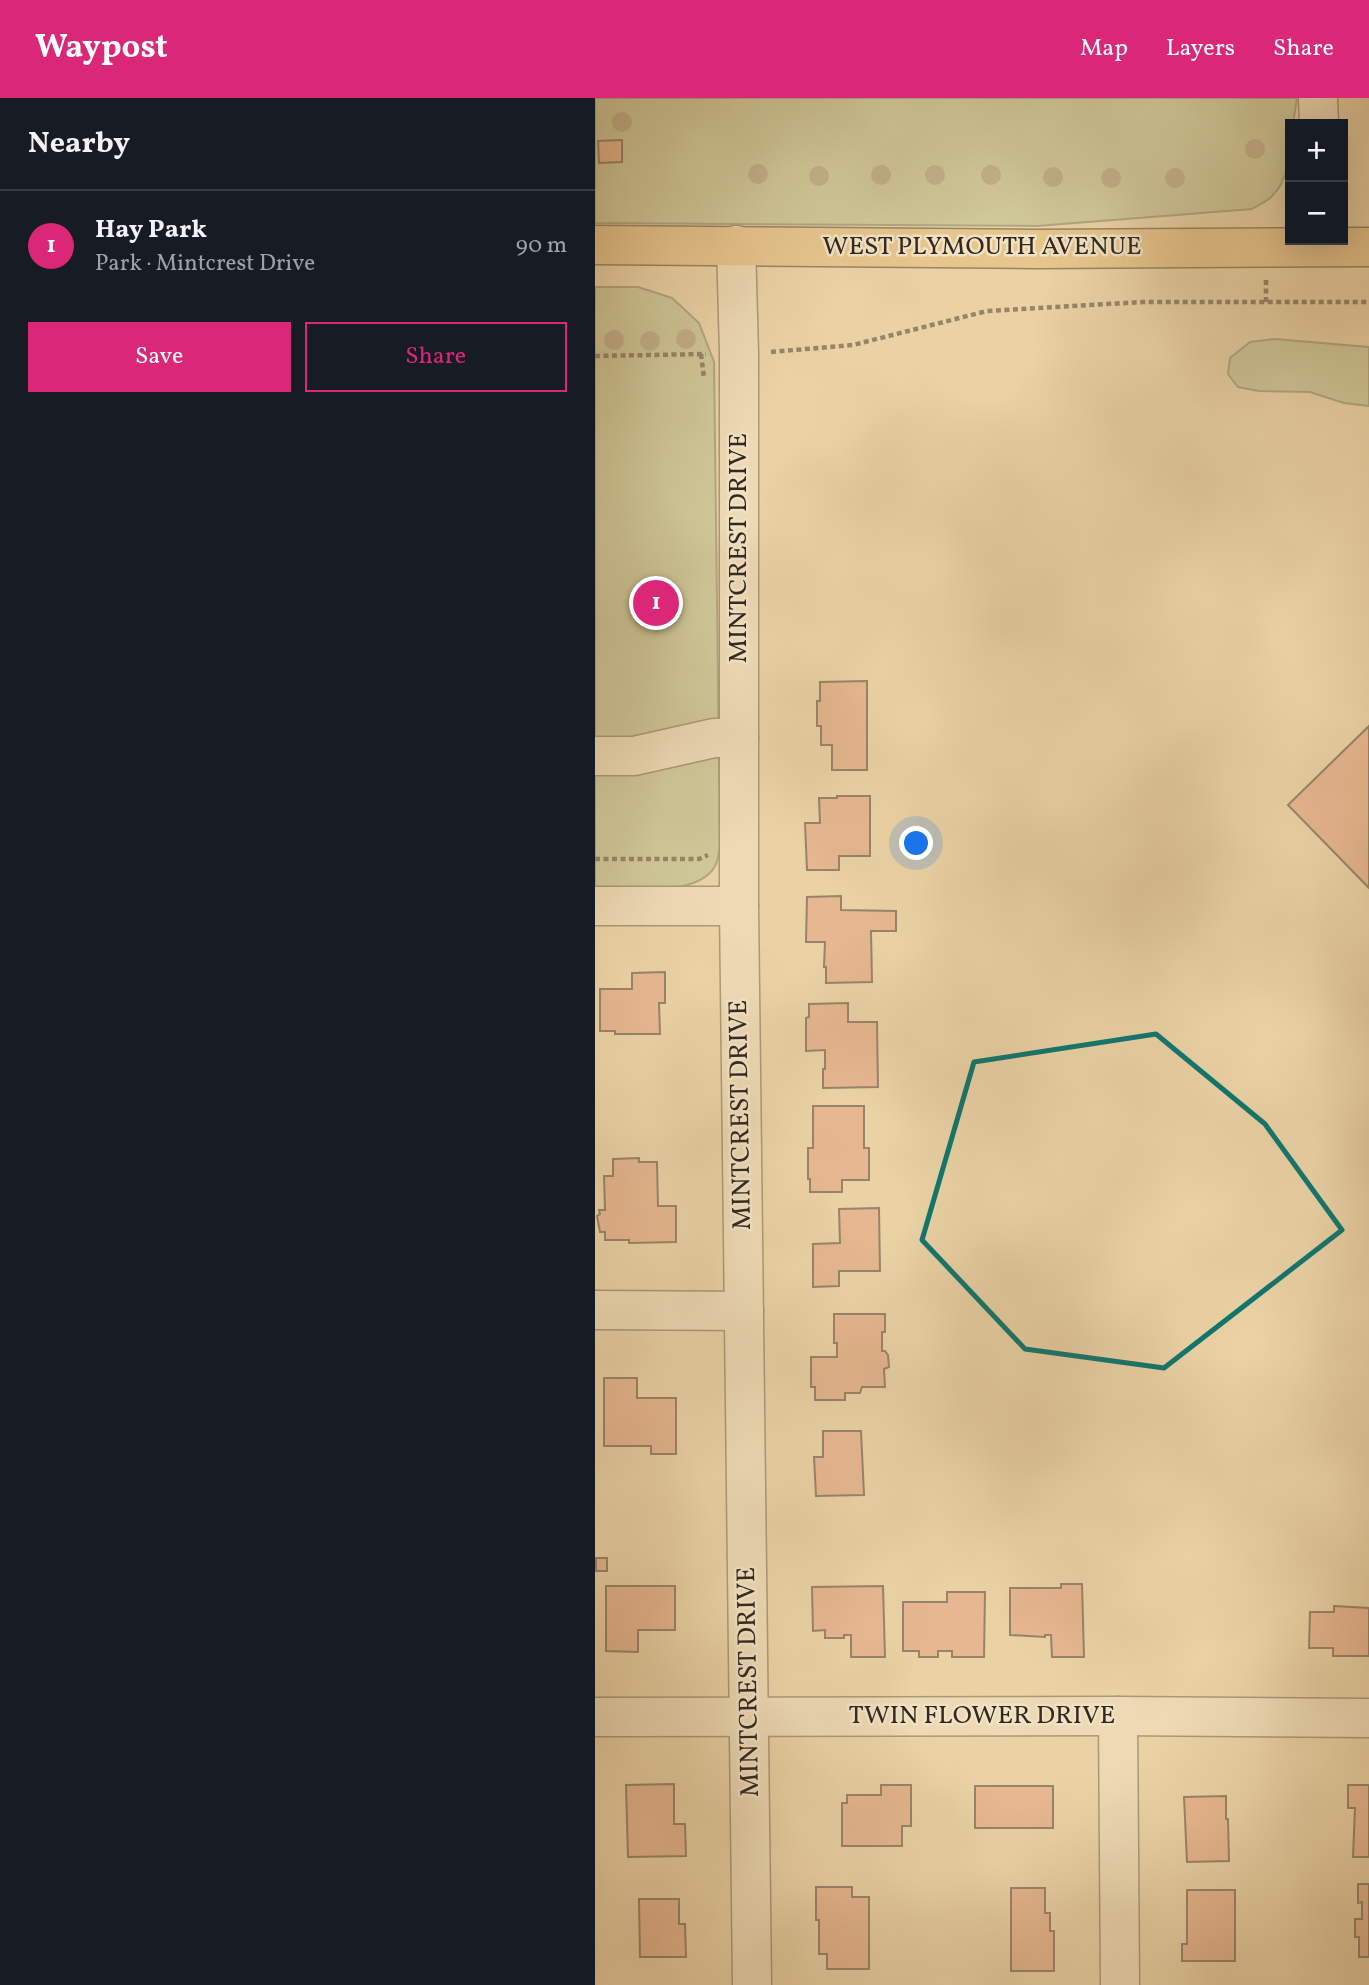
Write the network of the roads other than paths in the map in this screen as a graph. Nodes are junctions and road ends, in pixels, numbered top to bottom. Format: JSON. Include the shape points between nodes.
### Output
{"nodes":[{"id":1,"x":1318,"y":98,"type":"edge"},
{"id":2,"x":1318,"y":119,"type":"edge"},
{"id":3,"x":595,"y":245,"type":"edge"},
{"id":4,"x":737,"y":245,"type":"junction"},
{"id":5,"x":1285,"y":245,"type":"edge"},
{"id":6,"x":1336,"y":245,"type":"edge"},
{"id":7,"x":1369,"y":247,"type":"edge"},
{"id":8,"x":739,"y":738,"type":"junction"},
{"id":9,"x":595,"y":757,"type":"edge"},
{"id":10,"x":595,"y":906,"type":"edge"},
{"id":11,"x":739,"y":906,"type":"junction"},
{"id":12,"x":595,"y":1310,"type":"edge"},
{"id":13,"x":744,"y":1311,"type":"junction"},
{"id":14,"x":1118,"y":1716,"type":"junction"},
{"id":15,"x":595,"y":1717,"type":"edge"},
{"id":16,"x":749,"y":1717,"type":"junction"},
{"id":17,"x":1369,"y":1718,"type":"edge"},
{"id":18,"x":752,"y":1985,"type":"edge"},
{"id":19,"x":1120,"y":1985,"type":"edge"}],
"edges":[{"from":1,"to":2,"type":"street"},
{"from":3,"to":4,"type":"main road","name":"WEST PLYMOUTH AVENUE"},
{"from":4,"to":5,"type":"main road","name":"WEST PLYMOUTH AVENUE","via":[[1036,249]]},
{"from":4,"to":8,"type":"street","name":"MINTCREST DRIVE"},
{"from":6,"to":7,"type":"main road","name":"WEST PLYMOUTH AVENUE"},
{"from":8,"to":9,"type":"street","via":[[714,738],[634,757]]},
{"from":8,"to":11,"type":"street","name":"MINTCREST DRIVE"},
{"from":10,"to":11,"type":"street"},
{"from":11,"to":13,"type":"street","name":"MINTCREST DRIVE"},
{"from":12,"to":13,"type":"street"},
{"from":13,"to":16,"type":"street","name":"MINTCREST DRIVE"},
{"from":14,"to":16,"type":"street","name":"TWIN FLOWER DRIVE"},
{"from":14,"to":17,"type":"street","name":"TWIN FLOWER DRIVE"},
{"from":14,"to":19,"type":"street"},
{"from":15,"to":16,"type":"street","name":"TWIN FLOWER DRIVE"},
{"from":16,"to":18,"type":"street","name":"MINTCREST DRIVE"}]}
